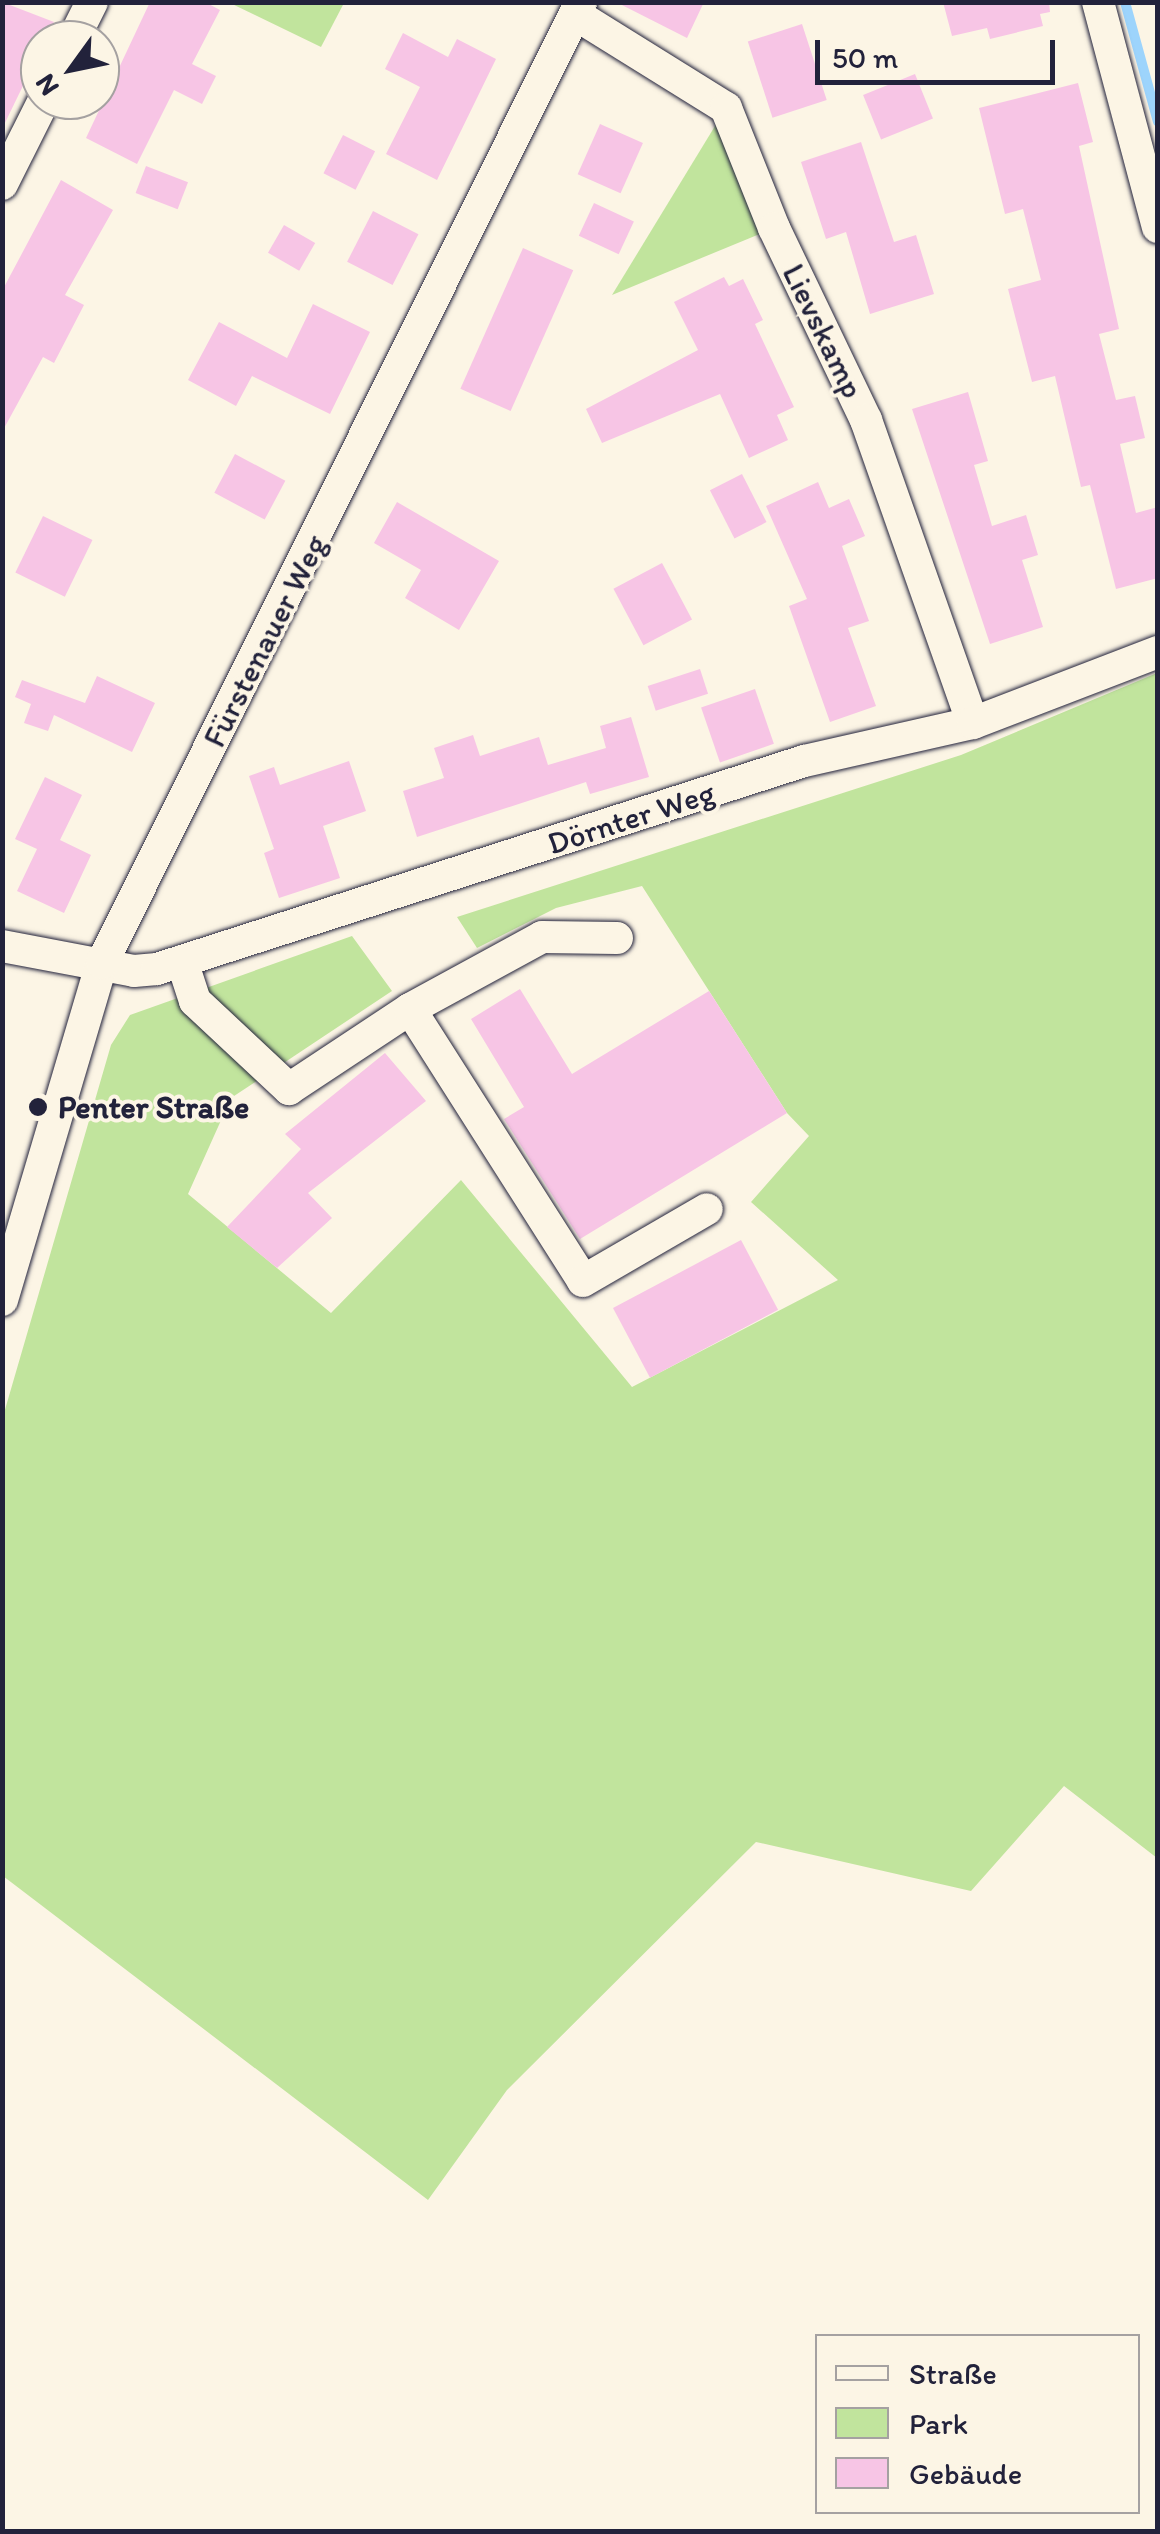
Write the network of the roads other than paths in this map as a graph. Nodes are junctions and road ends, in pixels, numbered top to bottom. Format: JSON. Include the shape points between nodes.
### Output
{"nodes":[{"id":1,"x":1098,"y":2,"type":"edge"},
{"id":2,"x":578,"y":8,"type":"edge"},
{"id":3,"x":34,"y":120,"type":"edge"},
{"id":4,"x":2,"y":184,"type":"edge"},
{"id":5,"x":1158,"y":227,"type":"edge"},
{"id":6,"x":1158,"y":652,"type":"edge"},
{"id":7,"x":974,"y":723,"type":"junction"},
{"id":8,"x":617,"y":938,"type":"dead end"},
{"id":9,"x":2,"y":946,"type":"edge"},
{"id":10,"x":182,"y":961,"type":"junction"},
{"id":11,"x":102,"y":963,"type":"junction"},
{"id":12,"x":410,"y":1009,"type":"junction"},
{"id":13,"x":707,"y":1209,"type":"dead end"},
{"id":14,"x":2,"y":1300,"type":"edge"}],
"edges":[{"from":1,"to":5,"type":"street"},
{"from":2,"to":7,"type":"street","name":"Lievskamp","via":[[726,108],[774,228],[866,420]]},
{"from":2,"to":11,"type":"street","name":"Fürstenauer Weg"},
{"from":3,"to":4,"type":"street"},
{"from":6,"to":7,"type":"street","name":"Dörnter Weg"},
{"from":7,"to":10,"type":"street","name":"Dörnter Weg","via":[[804,761]]},
{"from":8,"to":12,"type":"street","via":[[542,937]]},
{"from":9,"to":11,"type":"street"},
{"from":10,"to":11,"type":"street","name":"Dörnter Weg","via":[[134,971]]},
{"from":10,"to":12,"type":"street","via":[[195,1001],[290,1088]]},
{"from":11,"to":14,"type":"street","name":"Fürstenauer Weg"},
{"from":12,"to":13,"type":"street","via":[[583,1281]]}]}
